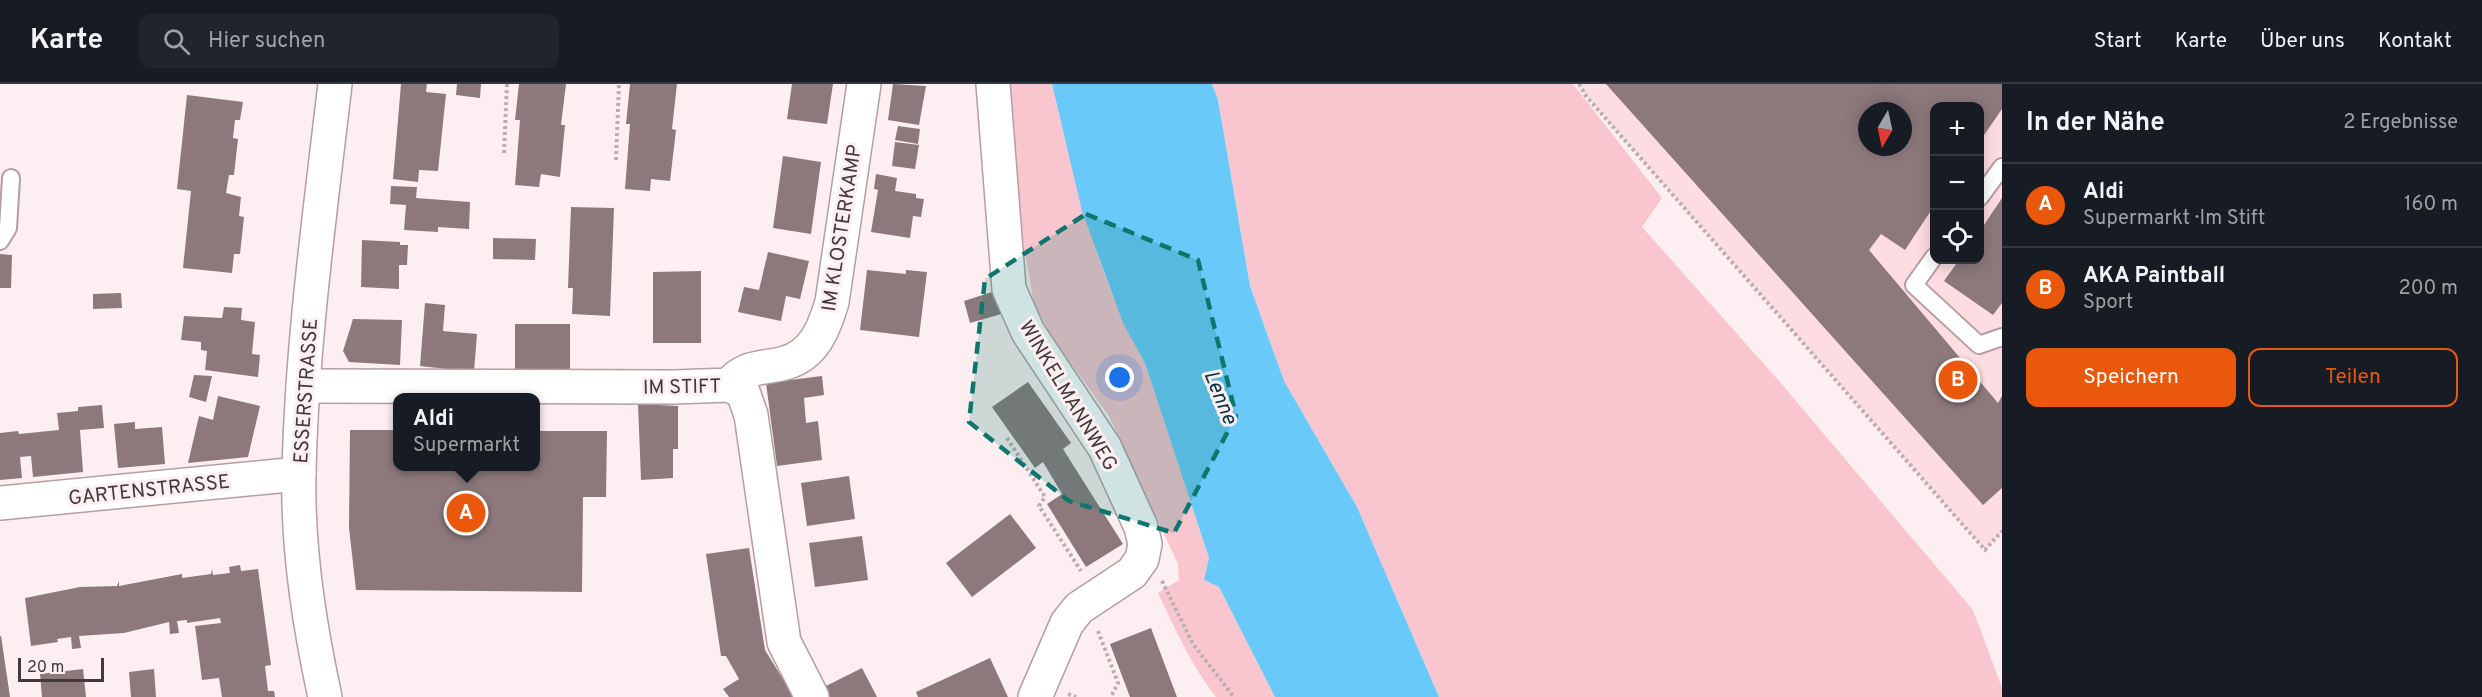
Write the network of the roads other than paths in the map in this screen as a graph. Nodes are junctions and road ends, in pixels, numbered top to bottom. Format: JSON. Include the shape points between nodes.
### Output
{"nodes":[{"id":1,"x":335,"y":84,"type":"edge"},
{"id":2,"x":864,"y":84,"type":"edge"},
{"id":3,"x":993,"y":84,"type":"edge"},
{"id":4,"x":2002,"y":167,"type":"edge"},
{"id":5,"x":10,"y":178,"type":"dead end"},
{"id":6,"x":1984,"y":192,"type":"edge"},
{"id":7,"x":0,"y":241,"type":"edge"},
{"id":8,"x":1930,"y":264,"type":"edge"},
{"id":9,"x":2002,"y":338,"type":"edge"},
{"id":10,"x":729,"y":385,"type":"junction"},
{"id":11,"x":303,"y":386,"type":"junction"},
{"id":12,"x":299,"y":474,"type":"junction"},
{"id":13,"x":0,"y":503,"type":"edge"},
{"id":14,"x":325,"y":697,"type":"edge"},
{"id":15,"x":812,"y":697,"type":"edge"},
{"id":16,"x":1035,"y":697,"type":"edge"}],
"edges":[{"from":1,"to":11,"type":"street","name":"ESSERSTRASSE"},
{"from":2,"to":10,"type":"street","name":"IM KLOSTERKAMP","via":[[832,302],[821,333],[814,346],[801,355],[785,363],[744,371]]},
{"from":3,"to":16,"type":"street","name":"WINKELMANNWEG","via":[[1009,289],[1028,332],[1105,448],[1145,544],[1142,559],[1132,573],[1080,608],[1067,623]]},
{"from":4,"to":6,"type":"lane"},
{"from":5,"to":7,"type":"lane","via":[[8,228]]},
{"from":8,"to":9,"type":"lane","via":[[1914,285],[1979,345]]},
{"from":10,"to":11,"type":"street","name":"IM STIFT"},
{"from":10,"to":15,"type":"street","name":"IM STIFT","via":[[743,392],[751,415],[784,642]]},
{"from":11,"to":12,"type":"street","name":"ESSERSTRASSE"},
{"from":12,"to":13,"type":"street","name":"GARTENSTRASSE"},
{"from":12,"to":14,"type":"street","name":"ESSERSTRASSE","via":[[306,593]]}]}
